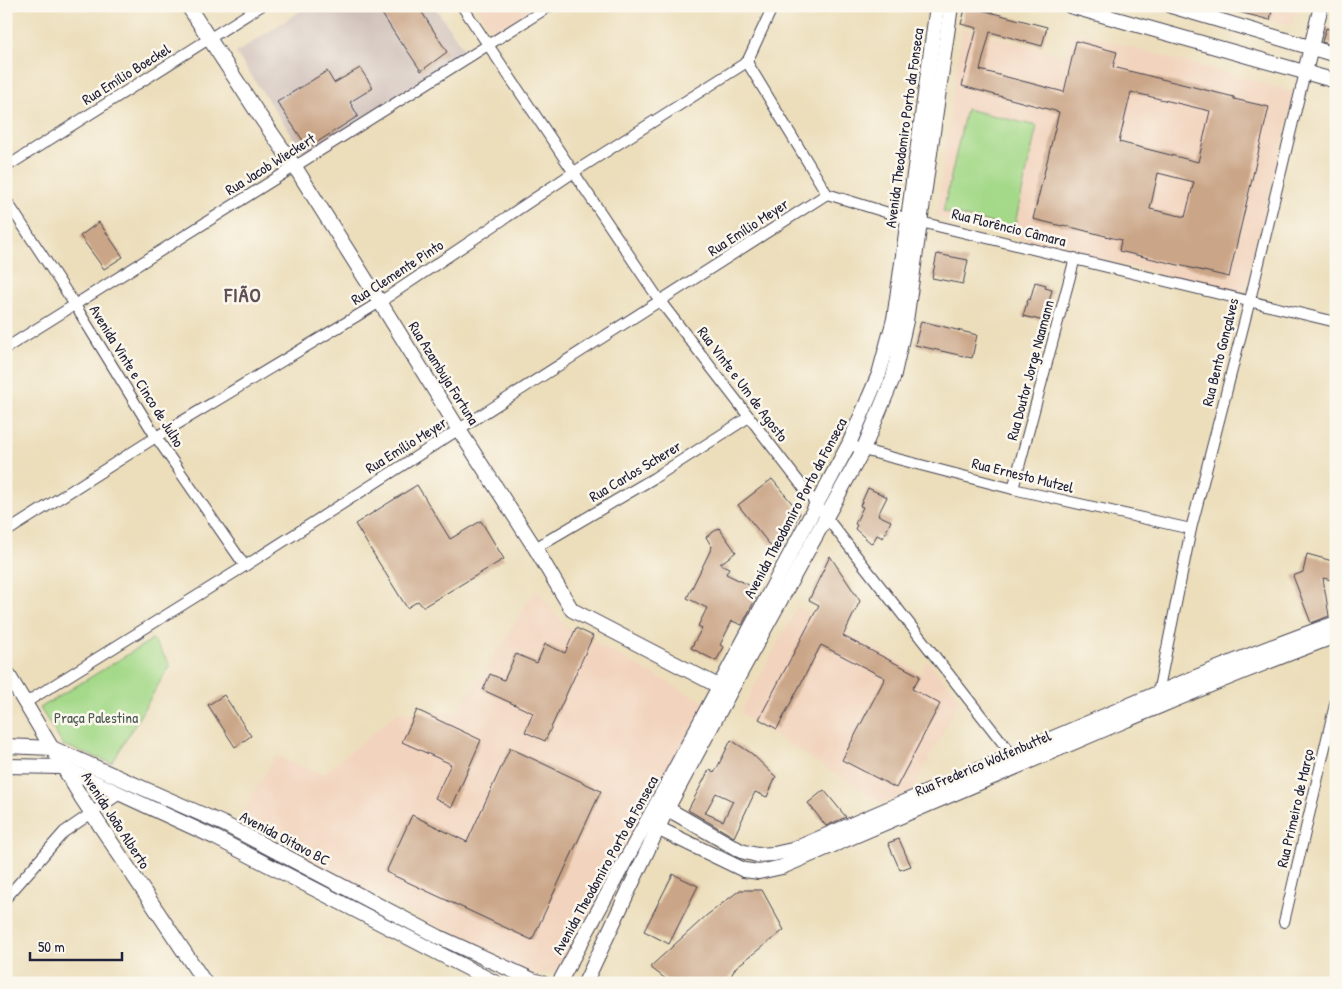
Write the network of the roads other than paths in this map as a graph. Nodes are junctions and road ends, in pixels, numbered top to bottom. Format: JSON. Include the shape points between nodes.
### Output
{"nodes":[{"id":1,"x":188,"y":6,"type":"edge"},
{"id":2,"x":261,"y":6,"type":"edge"},
{"id":3,"x":462,"y":6,"type":"edge"},
{"id":4,"x":550,"y":6,"type":"edge"},
{"id":5,"x":773,"y":6,"type":"edge"},
{"id":6,"x":937,"y":6,"type":"edge"},
{"id":7,"x":951,"y":6,"type":"edge"},
{"id":8,"x":1070,"y":6,"type":"edge"},
{"id":9,"x":1172,"y":6,"type":"edge"},
{"id":10,"x":1321,"y":6,"type":"edge"},
{"id":11,"x":210,"y":38,"type":"junction"},
{"id":12,"x":488,"y":46,"type":"junction"},
{"id":13,"x":1312,"y":47,"type":"junction"},
{"id":14,"x":1336,"y":55,"type":"edge"},
{"id":15,"x":747,"y":62,"type":"junction"},
{"id":16,"x":1305,"y":72,"type":"junction"},
{"id":17,"x":935,"y":74,"type":"junction"},
{"id":18,"x":1336,"y":81,"type":"edge"},
{"id":19,"x":6,"y":167,"type":"edge"},
{"id":20,"x":295,"y":167,"type":"junction"},
{"id":21,"x":574,"y":172,"type":"junction"},
{"id":22,"x":827,"y":194,"type":"junction"},
{"id":23,"x":6,"y":200,"type":"edge"},
{"id":24,"x":915,"y":220,"type":"junction"},
{"id":25,"x":1076,"y":258,"type":"junction"},
{"id":26,"x":1250,"y":300,"type":"junction"},
{"id":27,"x":660,"y":301,"type":"junction"},
{"id":28,"x":380,"y":302,"type":"junction"},
{"id":29,"x":75,"y":305,"type":"junction"},
{"id":30,"x":900,"y":320,"type":"junction"},
{"id":31,"x":1336,"y":322,"type":"edge"},
{"id":32,"x":6,"y":348,"type":"edge"},
{"id":33,"x":749,"y":417,"type":"junction"},
{"id":34,"x":459,"y":430,"type":"junction"},
{"id":35,"x":156,"y":437,"type":"junction"},
{"id":36,"x":849,"y":444,"type":"junction"},
{"id":37,"x":863,"y":450,"type":"junction"},
{"id":38,"x":1013,"y":489,"type":"junction"},
{"id":39,"x":817,"y":505,"type":"junction"},
{"id":40,"x":826,"y":517,"type":"junction"},
{"id":41,"x":1191,"y":530,"type":"junction"},
{"id":42,"x":6,"y":532,"type":"edge"},
{"id":43,"x":535,"y":548,"type":"junction"},
{"id":44,"x":245,"y":566,"type":"junction"},
{"id":45,"x":1336,"y":623,"type":"edge"},
{"id":46,"x":1336,"y":636,"type":"edge"},
{"id":47,"x":1255,"y":660,"type":"junction"},
{"id":48,"x":6,"y":672,"type":"edge"},
{"id":49,"x":724,"y":690,"type":"junction"},
{"id":50,"x":1158,"y":700,"type":"junction"},
{"id":51,"x":1336,"y":700,"type":"edge"},
{"id":52,"x":25,"y":703,"type":"junction"},
{"id":53,"x":6,"y":746,"type":"edge"},
{"id":54,"x":52,"y":748,"type":"junction"},
{"id":55,"x":1016,"y":759,"type":"junction"},
{"id":56,"x":6,"y":766,"type":"edge"},
{"id":57,"x":62,"y":767,"type":"junction"},
{"id":58,"x":121,"y":793,"type":"junction"},
{"id":59,"x":170,"y":800,"type":"junction"},
{"id":60,"x":662,"y":806,"type":"junction"},
{"id":61,"x":91,"y":812,"type":"junction"},
{"id":62,"x":164,"y":814,"type":"junction"},
{"id":63,"x":882,"y":817,"type":"junction"},
{"id":64,"x":652,"y":826,"type":"junction"},
{"id":65,"x":6,"y":898,"type":"edge"},
{"id":66,"x":601,"y":905,"type":"junction"},
{"id":67,"x":617,"y":914,"type":"junction"},
{"id":68,"x":1284,"y":922,"type":"dead end"},
{"id":69,"x":205,"y":983,"type":"edge"},
{"id":70,"x":496,"y":983,"type":"edge"},
{"id":71,"x":542,"y":983,"type":"edge"},
{"id":72,"x":559,"y":983,"type":"edge"},
{"id":73,"x":585,"y":983,"type":"edge"}],
"edges":[{"from":1,"to":11,"type":"street","name":"Rua Azambuja Fortuna"},
{"from":2,"to":11,"type":"street","name":"Rua Emílio Boeckel"},
{"from":3,"to":12,"type":"street","name":"Rua Vinte e Um de Agosto"},
{"from":4,"to":12,"type":"street","name":"Rua Jacob Wieckert"},
{"from":5,"to":15,"type":"street"},
{"from":6,"to":17,"type":"street","name":"Avenida Theodomiro Porto da Fonseca"},
{"from":7,"to":17,"type":"street","name":"Avenida Theodomiro Porto da Fonseca"},
{"from":8,"to":16,"type":"street"},
{"from":9,"to":13,"type":"street"},
{"from":10,"to":13,"type":"street","name":"Rua Bento Gonçalves"},
{"from":11,"to":19,"type":"street","name":"Rua Emílio Boeckel"},
{"from":11,"to":20,"type":"street","name":"Rua Azambuja Fortuna"},
{"from":12,"to":20,"type":"street","name":"Rua Jacob Wieckert"},
{"from":12,"to":21,"type":"street","name":"Rua Vinte e Um de Agosto"},
{"from":13,"to":14,"type":"street"},
{"from":13,"to":16,"type":"street","name":"Rua Bento Gonçalves"},
{"from":15,"to":21,"type":"street","name":"Rua Clemente Pinto"},
{"from":15,"to":22,"type":"street"},
{"from":16,"to":18,"type":"street"},
{"from":16,"to":26,"type":"street","name":"Rua Bento Gonçalves"},
{"from":17,"to":24,"type":"street","name":"Avenida Theodomiro Porto da Fonseca"},
{"from":20,"to":28,"type":"street","name":"Rua Azambuja Fortuna"},
{"from":20,"to":29,"type":"street","name":"Rua Jacob Wieckert"},
{"from":21,"to":27,"type":"street","name":"Rua Vinte e Um de Agosto"},
{"from":21,"to":28,"type":"street","name":"Rua Clemente Pinto"},
{"from":22,"to":24,"type":"street","name":"Rua Florêncio Câmara"},
{"from":22,"to":27,"type":"street","name":"Rua Emílio Meyer"},
{"from":23,"to":29,"type":"street","name":"Avenida Vinte e Cinco de Julho"},
{"from":24,"to":25,"type":"street","name":"Rua Florêncio Câmara"},
{"from":24,"to":30,"type":"street","name":"Avenida Theodomiro Porto da Fonseca"},
{"from":25,"to":26,"type":"street","name":"Rua Florêncio Câmara"},
{"from":25,"to":38,"type":"street","name":"Rua Doutor Jorge Naamann"},
{"from":26,"to":31,"type":"street","name":"Rua Florêncio Câmara"},
{"from":26,"to":41,"type":"street","name":"Rua Bento Gonçalves"},
{"from":27,"to":33,"type":"street","name":"Rua Vinte e Um de Agosto"},
{"from":27,"to":34,"type":"street","name":"Rua Emílio Meyer"},
{"from":28,"to":34,"type":"street","name":"Rua Azambuja Fortuna"},
{"from":28,"to":35,"type":"street","name":"Rua Clemente Pinto"},
{"from":29,"to":32,"type":"street","name":"Rua Jacob Wieckert"},
{"from":29,"to":35,"type":"street","name":"Avenida Vinte e Cinco de Julho"},
{"from":30,"to":36,"type":"street","name":"Avenida Theodomiro Porto da Fonseca"},
{"from":30,"to":37,"type":"street","name":"Avenida Theodomiro Porto da Fonseca","via":[[893,378]]},
{"from":33,"to":39,"type":"street","name":"Rua Vinte e Um de Agosto"},
{"from":33,"to":43,"type":"street","name":"Rua Carlos Scherer"},
{"from":34,"to":43,"type":"street","name":"Rua Azambuja Fortuna"},
{"from":34,"to":44,"type":"street","name":"Rua Emílio Meyer"},
{"from":35,"to":42,"type":"street","name":"Rua Clemente Pinto"},
{"from":35,"to":44,"type":"street","name":"Avenida Vinte e Cinco de Julho"},
{"from":36,"to":37,"type":"street","name":"Rua Ernesto Mutzel"},
{"from":36,"to":39,"type":"street","name":"Avenida Theodomiro Porto da Fonseca"},
{"from":37,"to":38,"type":"street","name":"Rua Ernesto Mutzel"},
{"from":37,"to":40,"type":"street","name":"Avenida Theodomiro Porto da Fonseca"},
{"from":38,"to":41,"type":"street","name":"Rua Ernesto Mutzel"},
{"from":39,"to":40,"type":"street","name":"Rua Vinte e Um de Agosto"},
{"from":39,"to":49,"type":"street","name":"Avenida Theodomiro Porto da Fonseca"},
{"from":40,"to":49,"type":"street","name":"Avenida Theodomiro Porto da Fonseca"},
{"from":40,"to":55,"type":"street","name":"Rua Vinte e Um de Agosto"},
{"from":41,"to":50,"type":"street","name":"Rua Bento Gonçalves"},
{"from":43,"to":49,"type":"street","name":"Rua Azambuja Fortuna","via":[[572,610]]},
{"from":44,"to":52,"type":"street","name":"Rua Emílio Meyer"},
{"from":45,"to":47,"type":"street","name":"Rua Frederico Wolfenbuttel","via":[[1283,642]]},
{"from":46,"to":47,"type":"street","name":"Rua Frederico Wolfenbuttel"},
{"from":47,"to":50,"type":"street","name":"Rua Frederico Wolfenbuttel"},
{"from":48,"to":52,"type":"street","name":"Avenida João Alberto"},
{"from":49,"to":60,"type":"street","name":"Avenida Theodomiro Porto da Fonseca"},
{"from":50,"to":55,"type":"street","name":"Rua Frederico Wolfenbuttel"},
{"from":51,"to":68,"type":"street","name":"Rua Primeiro de Março"},
{"from":52,"to":54,"type":"street","name":"Avenida João Alberto"},
{"from":53,"to":54,"type":"street","name":"Avenida Oitavo BC"},
{"from":54,"to":57,"type":"street","name":"Avenida João Alberto"},
{"from":54,"to":59,"type":"street","name":"Avenida Oitavo BC"},
{"from":55,"to":63,"type":"street","name":"Rua Frederico Wolfenbuttel"},
{"from":56,"to":57,"type":"street","name":"Avenida Oitavo BC"},
{"from":57,"to":58,"type":"street","name":"Avenida Oitavo BC"},
{"from":57,"to":61,"type":"street","name":"Avenida João Alberto"},
{"from":58,"to":61,"type":"street"},
{"from":58,"to":62,"type":"street","name":"Avenida Oitavo BC"},
{"from":59,"to":62,"type":"street"},
{"from":59,"to":71,"type":"street","name":"Avenida Oitavo BC","via":[[224,824],[439,937]]},
{"from":60,"to":63,"type":"street","name":"Rua Frederico Wolfenbuttel","via":[[741,851],[756,855],[792,850]]},
{"from":60,"to":64,"type":"street","name":"Avenida Theodomiro Porto da Fonseca"},
{"from":61,"to":65,"type":"street","via":[[64,832]]},
{"from":61,"to":69,"type":"street","name":"Avenida João Alberto"},
{"from":62,"to":70,"type":"street","name":"Avenida Oitavo BC"},
{"from":63,"to":64,"type":"street","name":"Rua Frederico Wolfenbuttel","via":[[782,866],[759,872],[744,870]]},
{"from":64,"to":66,"type":"street","name":"Avenida Theodomiro Porto da Fonseca"},
{"from":64,"to":67,"type":"street","name":"Avenida Theodomiro Porto da Fonseca"},
{"from":66,"to":67,"type":"street"},
{"from":66,"to":72,"type":"street","name":"Avenida Theodomiro Porto da Fonseca"},
{"from":67,"to":73,"type":"street","name":"Avenida Theodomiro Porto da Fonseca"}]}
